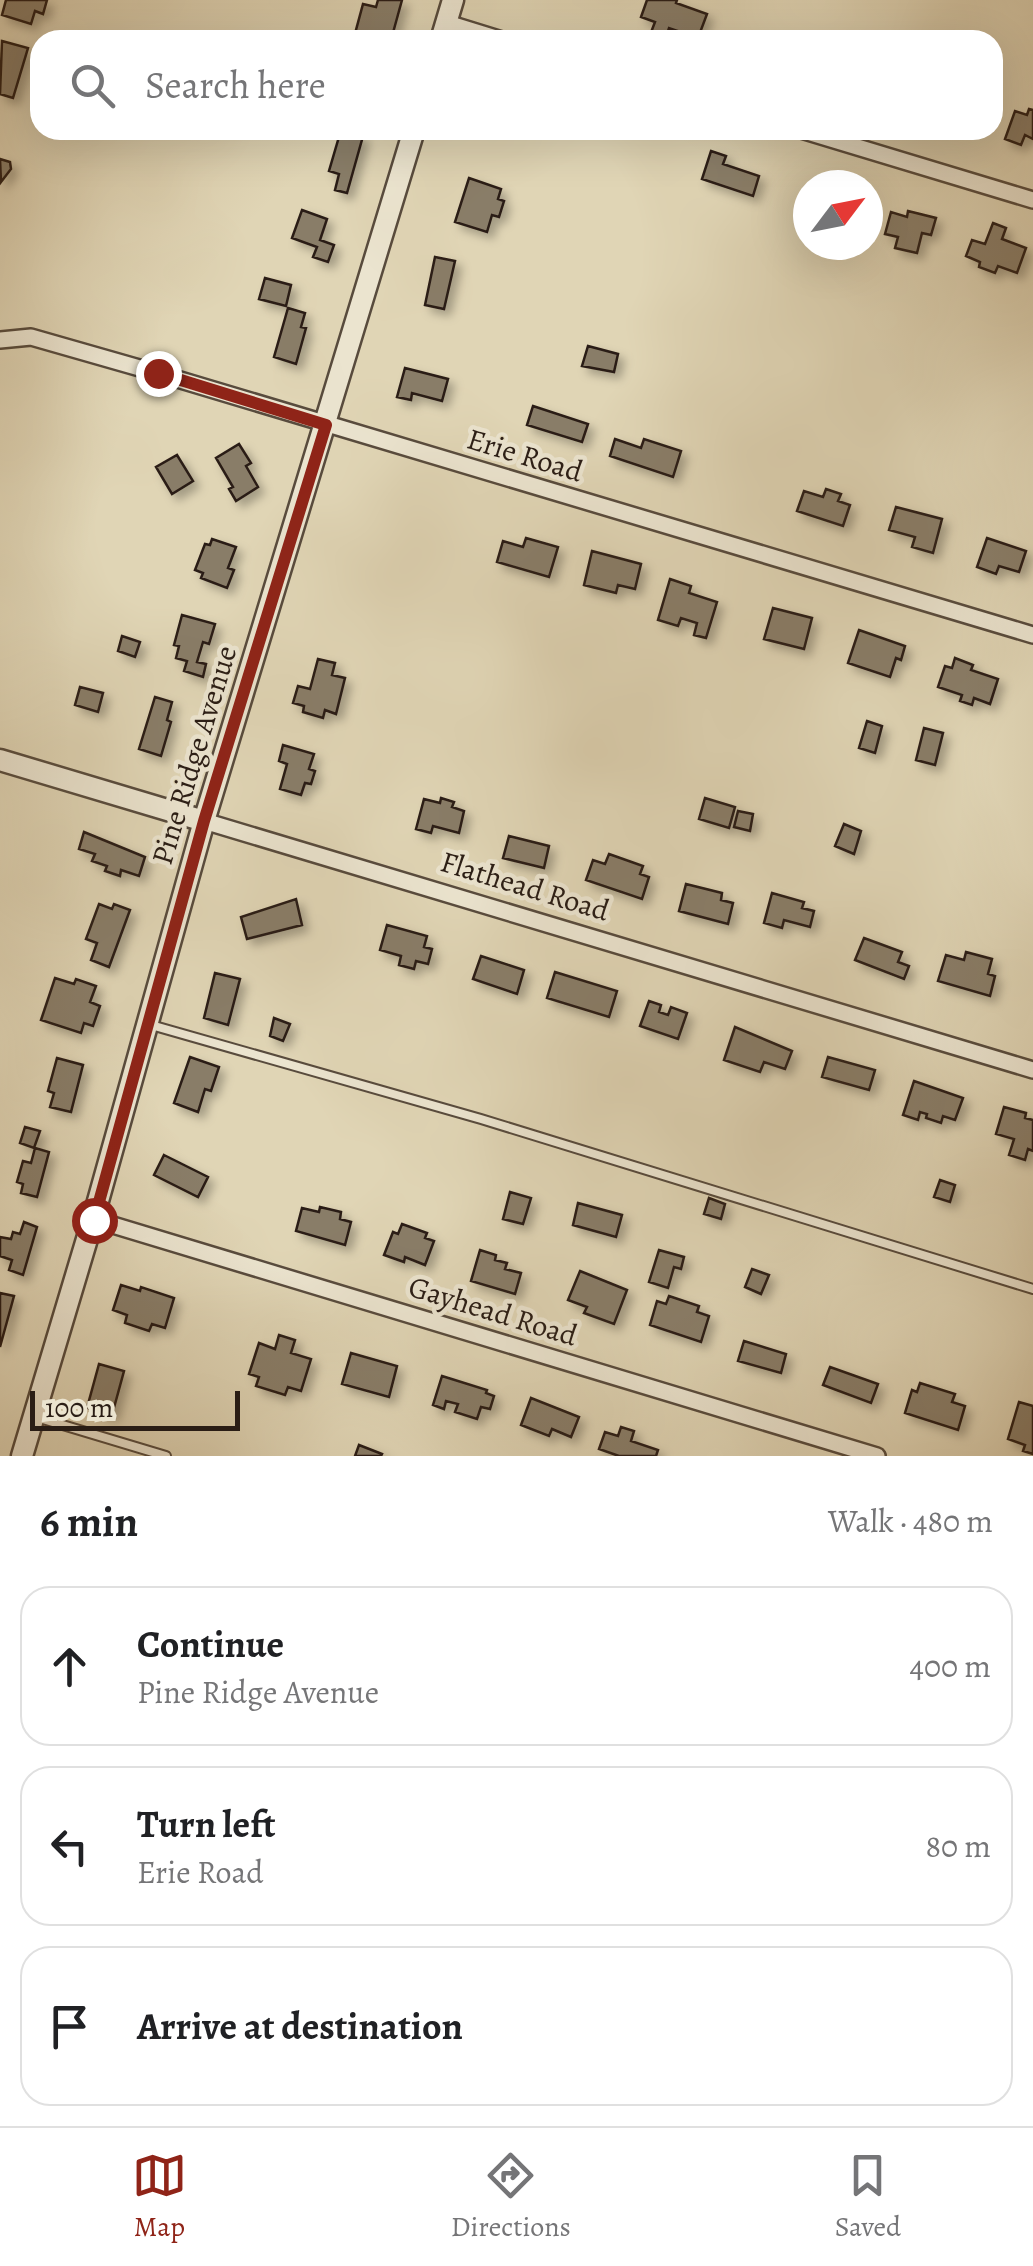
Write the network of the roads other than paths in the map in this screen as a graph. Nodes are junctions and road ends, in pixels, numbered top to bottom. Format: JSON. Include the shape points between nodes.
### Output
{"nodes":[{"id":1,"x":454,"y":0,"type":"edge"},
{"id":2,"x":445,"y":30,"type":"edge"},
{"id":3,"x":411,"y":140,"type":"edge"},
{"id":4,"x":833,"y":140,"type":"edge"},
{"id":5,"x":1033,"y":200,"type":"edge"},
{"id":6,"x":0,"y":340,"type":"edge"},
{"id":7,"x":326,"y":425,"type":"junction"},
{"id":8,"x":1033,"y":635,"type":"edge"},
{"id":9,"x":0,"y":760,"type":"edge"},
{"id":10,"x":204,"y":821,"type":"junction"},
{"id":11,"x":148,"y":1024,"type":"junction"},
{"id":12,"x":1033,"y":1070,"type":"edge"},
{"id":13,"x":94,"y":1220,"type":"junction"},
{"id":14,"x":1033,"y":1289,"type":"edge"},
{"id":15,"x":34,"y":1416,"type":"junction"},
{"id":16,"x":22,"y":1456,"type":"edge"},
{"id":17,"x":166,"y":1456,"type":"edge"},
{"id":18,"x":877,"y":1456,"type":"edge"}],
"edges":[{"from":1,"to":2,"type":"street"},
{"from":3,"to":7,"type":"street","name":"Pine Ridge Avenue"},
{"from":4,"to":5,"type":"street"},
{"from":6,"to":7,"type":"street","name":"Erie Road","via":[[32,337]]},
{"from":7,"to":8,"type":"street","name":"Erie Road"},
{"from":7,"to":10,"type":"street","name":"Pine Ridge Avenue"},
{"from":9,"to":10,"type":"street","name":"Flathead Road"},
{"from":10,"to":11,"type":"street","name":"Pine Ridge Avenue"},
{"from":10,"to":12,"type":"street","name":"Flathead Road"},
{"from":11,"to":13,"type":"street","name":"Pine Ridge Avenue"},
{"from":11,"to":14,"type":"lane"},
{"from":13,"to":15,"type":"street","name":"Pine Ridge Avenue"},
{"from":13,"to":18,"type":"street","name":"Gayhead Road"},
{"from":15,"to":16,"type":"street","name":"Pine Ridge Avenue"},
{"from":15,"to":17,"type":"lane"}]}
